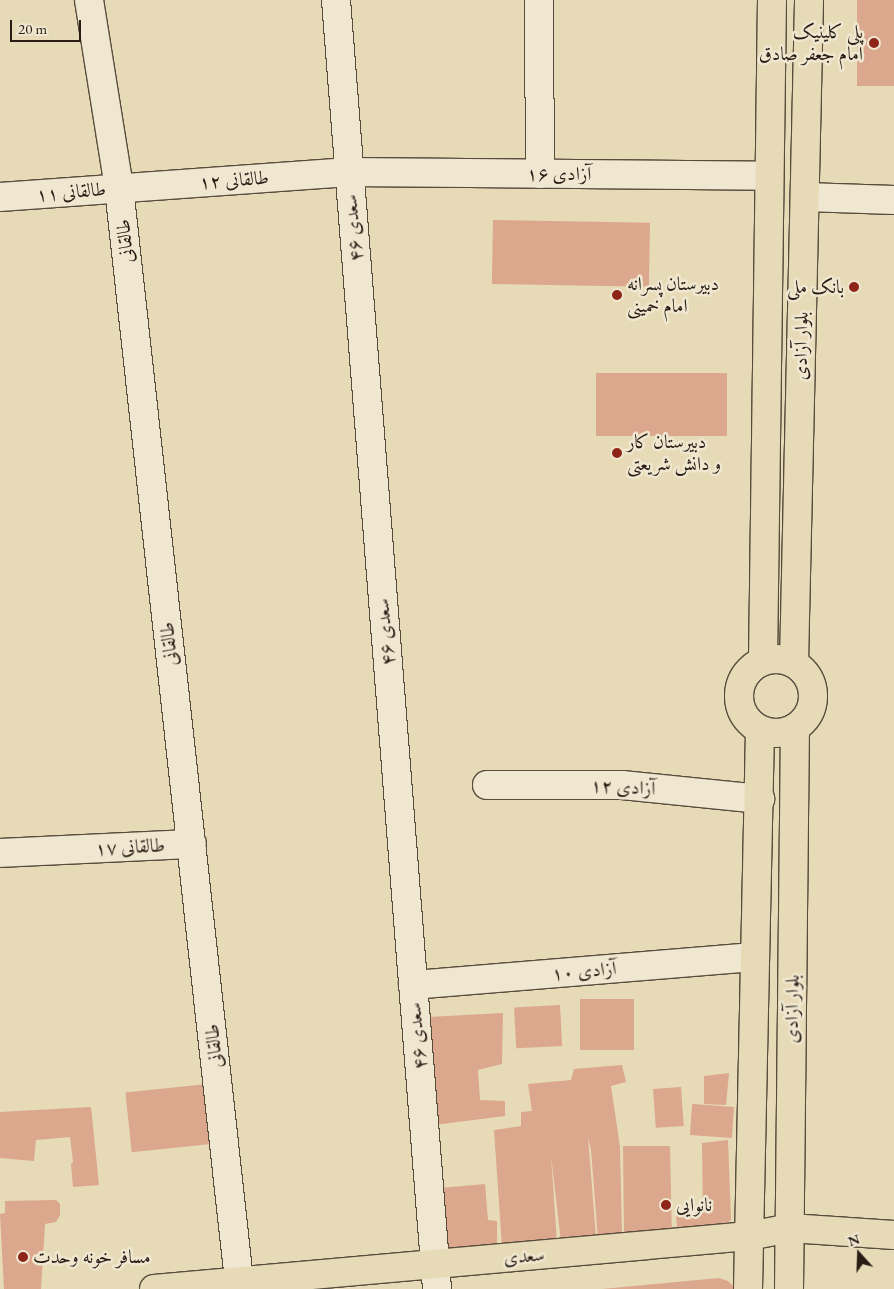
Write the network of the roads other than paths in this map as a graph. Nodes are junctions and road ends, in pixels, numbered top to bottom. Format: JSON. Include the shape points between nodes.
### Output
{"nodes":[{"id":1,"x":89,"y":0,"type":"edge"},
{"id":2,"x":336,"y":0,"type":"edge"},
{"id":3,"x":539,"y":0,"type":"edge"},
{"id":4,"x":772,"y":0,"type":"edge"},
{"id":5,"x":809,"y":0,"type":"edge"},
{"id":6,"x":348,"y":172,"type":"junction"},
{"id":7,"x":540,"y":174,"type":"junction"},
{"id":8,"x":769,"y":176,"type":"junction"},
{"id":9,"x":119,"y":188,"type":"junction"},
{"id":10,"x":12,"y":196,"type":"edge"},
{"id":11,"x":805,"y":197,"type":"junction"},
{"id":12,"x":894,"y":200,"type":"edge"},
{"id":13,"x":766,"y":420,"type":"junction"},
{"id":14,"x":800,"y":420,"type":"junction"},
{"id":15,"x":762,"y":661,"type":"junction"},
{"id":16,"x":794,"y":663,"type":"junction"},
{"id":17,"x":795,"y":728,"type":"junction"},
{"id":18,"x":760,"y":730,"type":"junction"},
{"id":19,"x":487,"y":785,"type":"dead end"},
{"id":20,"x":760,"y":799,"type":"junction"},
{"id":21,"x":192,"y":844,"type":"junction"},
{"id":22,"x":0,"y":853,"type":"edge"},
{"id":23,"x":755,"y":957,"type":"junction"},
{"id":24,"x":413,"y":985,"type":"junction"},
{"id":25,"x":790,"y":1228,"type":"junction"},
{"id":26,"x":894,"y":1235,"type":"edge"},
{"id":27,"x":749,"y":1236,"type":"junction"},
{"id":28,"x":436,"y":1277,"type":"edge"},
{"id":29,"x":240,"y":1286,"type":"edge"},
{"id":30,"x":154,"y":1289,"type":"edge"},
{"id":31,"x":748,"y":1289,"type":"edge"},
{"id":32,"x":789,"y":1289,"type":"edge"}],
"edges":[{"from":1,"to":9,"type":"street","name":"طالقانی"},
{"from":2,"to":6,"type":"street","name":"سعدی ۴۶"},
{"from":3,"to":7,"type":"street"},
{"from":4,"to":8,"type":"main road","name":"بلوار آزادی"},
{"from":5,"to":11,"type":"main road","name":"بلوار آزادی"},
{"from":6,"to":7,"type":"street","name":"آزادی ۱۶"},
{"from":6,"to":9,"type":"street","name":"طالقانی ۱۲"},
{"from":6,"to":24,"type":"street","name":"سعدی ۴۶"},
{"from":7,"to":8,"type":"street","name":"آزادی ۱۶"},
{"from":8,"to":13,"type":"main road","name":"بلوار آزادی"},
{"from":9,"to":10,"type":"street","name":"طالقانی ۱۱"},
{"from":9,"to":21,"type":"street","name":"طالقانی"},
{"from":11,"to":12,"type":"street"},
{"from":11,"to":14,"type":"main road","name":"بلوار آزادی"},
{"from":13,"to":14,"type":"main road"},
{"from":13,"to":15,"type":"main road","name":"بلوار آزادی"},
{"from":14,"to":16,"type":"main road","name":"بلوار آزادی"},
{"from":15,"to":16,"type":"main road","via":[[780,659]]},
{"from":15,"to":18,"type":"main road","via":[[743,678],[738,692],[746,720]]},
{"from":16,"to":17,"type":"main road","via":[[805,672],[812,685],[813,700],[809,714]]},
{"from":17,"to":18,"type":"main road","via":[[772,733]]},
{"from":17,"to":25,"type":"main road","name":"بلوار آزادی"},
{"from":18,"to":20,"type":"main road","name":"بلوار آزادی"},
{"from":19,"to":20,"type":"street","name":"آزادی ۱۲","via":[[622,785]]},
{"from":20,"to":23,"type":"main road","name":"بلوار آزادی"},
{"from":21,"to":22,"type":"street","name":"طالقانی ۱۷"},
{"from":21,"to":29,"type":"street","name":"طالقانی"},
{"from":23,"to":24,"type":"street","name":"آزادی ۱۰"},
{"from":23,"to":27,"type":"main road","name":"بلوار آزادی"},
{"from":24,"to":28,"type":"street","name":"سعدی ۴۶"},
{"from":25,"to":26,"type":"main road","name":"سعدی"},
{"from":25,"to":27,"type":"main road","name":"سعدی"},
{"from":25,"to":32,"type":"main road","name":"بلوار آزادی"},
{"from":27,"to":28,"type":"main road","name":"سعدی"},
{"from":27,"to":31,"type":"main road","name":"بلوار آزادی"},
{"from":28,"to":29,"type":"main road","name":"سعدی"},
{"from":29,"to":30,"type":"main road","name":"سعدی"}]}
